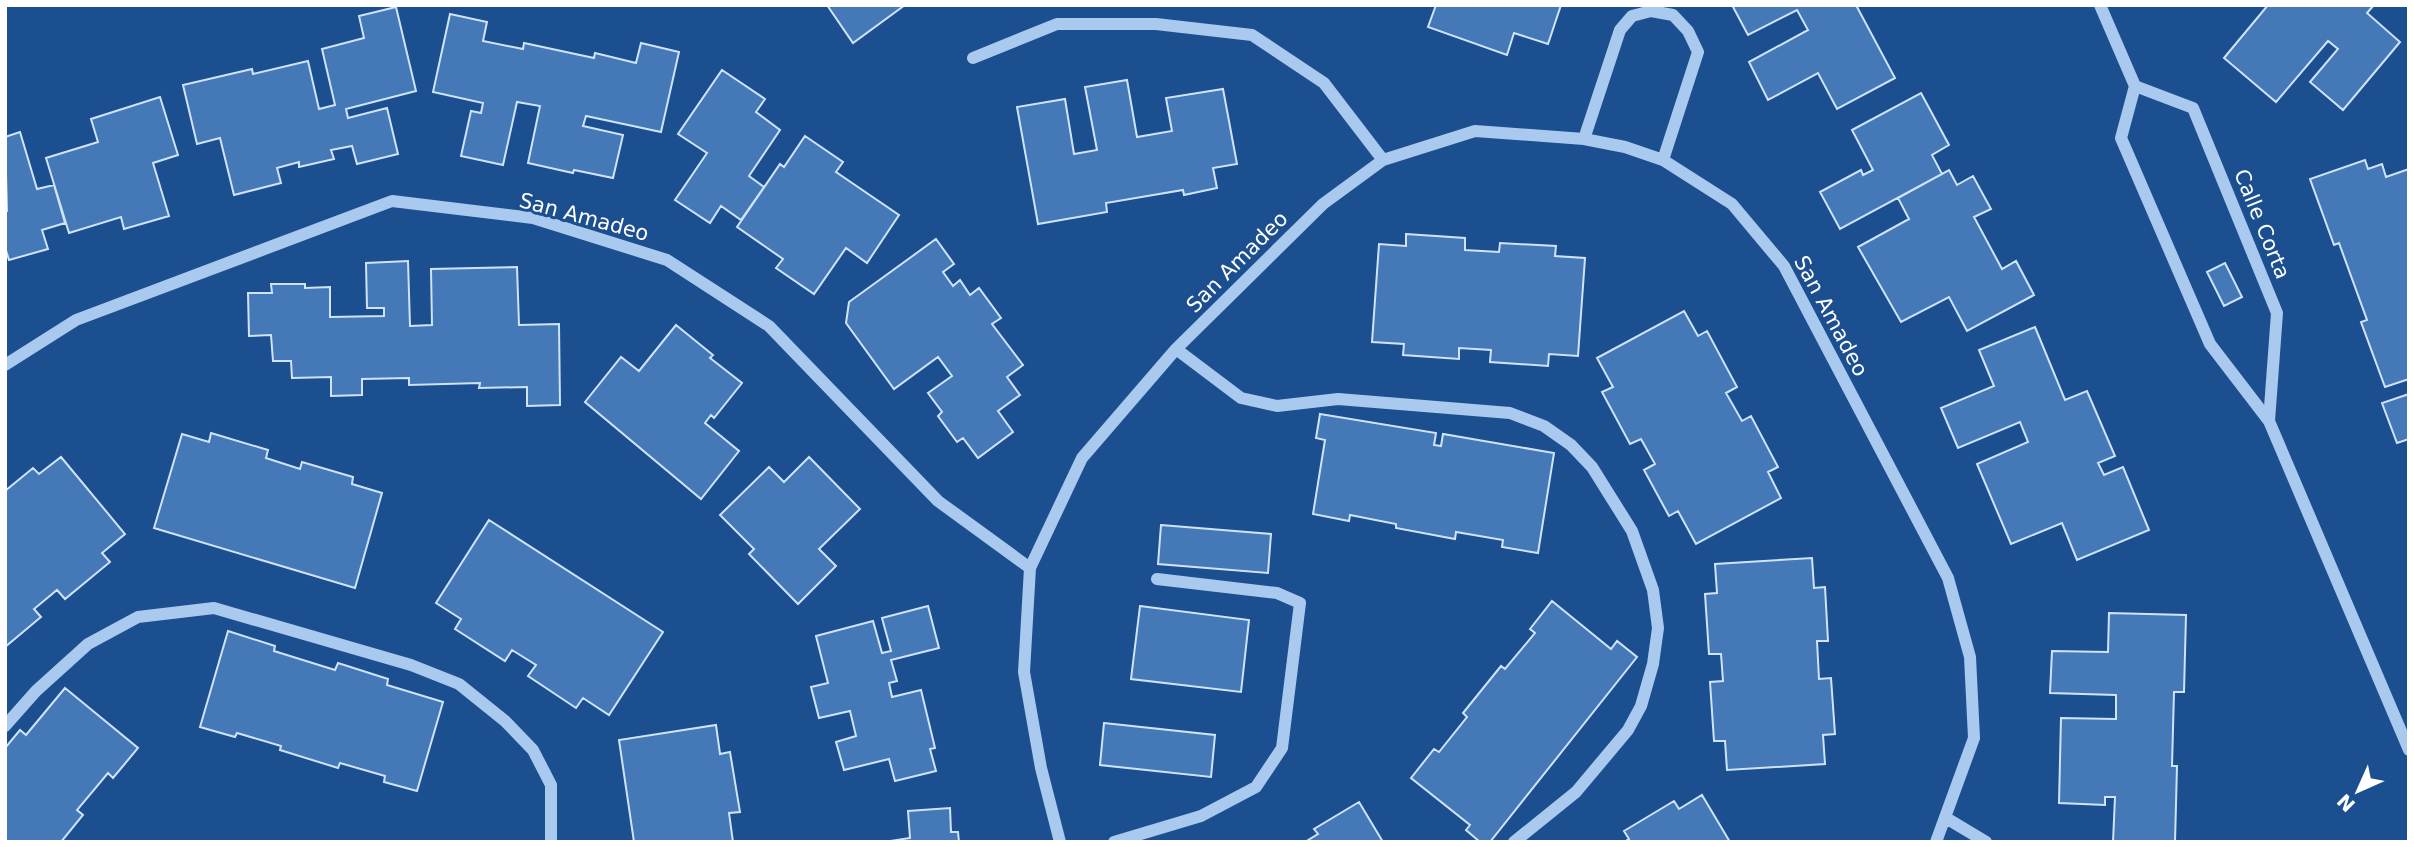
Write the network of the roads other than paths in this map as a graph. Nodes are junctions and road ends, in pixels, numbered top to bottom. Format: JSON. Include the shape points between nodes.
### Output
{"nodes":[{"id":1,"x":2100,"y":5,"type":"edge"},
{"id":2,"x":973,"y":58,"type":"dead end"},
{"id":3,"x":2135,"y":86,"type":"junction"},
{"id":4,"x":1584,"y":139,"type":"junction"},
{"id":5,"x":1383,"y":160,"type":"junction"},
{"id":6,"x":1663,"y":160,"type":"junction"},
{"id":7,"x":1176,"y":349,"type":"junction"},
{"id":8,"x":5,"y":365,"type":"edge"},
{"id":9,"x":2269,"y":421,"type":"junction"},
{"id":10,"x":1030,"y":568,"type":"junction"},
{"id":11,"x":1157,"y":579,"type":"dead end"},
{"id":12,"x":5,"y":726,"type":"edge"},
{"id":13,"x":2409,"y":750,"type":"edge"},
{"id":14,"x":1946,"y":818,"type":"junction"},
{"id":15,"x":551,"y":842,"type":"edge"},
{"id":16,"x":1060,"y":842,"type":"edge"},
{"id":17,"x":1114,"y":842,"type":"edge"},
{"id":18,"x":1514,"y":842,"type":"edge"},
{"id":19,"x":1936,"y":842,"type":"edge"},
{"id":20,"x":1986,"y":842,"type":"edge"}],
"edges":[{"from":1,"to":3,"type":"street"},
{"from":2,"to":5,"type":"street","via":[[1057,24],[1156,24],[1252,35],[1324,83]]},
{"from":3,"to":9,"type":"street","name":"Calle Corta","via":[[2122,138],[2210,344]]},
{"from":3,"to":9,"type":"street","name":"Calle Corta","via":[[2193,108],[2277,313]]},
{"from":4,"to":5,"type":"street","name":"San Amadeo","via":[[1475,131]]},
{"from":4,"to":6,"type":"street","name":"San Amadeo"},
{"from":4,"to":6,"type":"street","via":[[1619,30],[1632,16],[1650,11],[1673,15],[1698,52]]},
{"from":5,"to":7,"type":"street","name":"San Amadeo","via":[[1323,204]]},
{"from":6,"to":14,"type":"street","name":"San Amadeo","via":[[1732,204],[1784,266],[1948,578],[1970,657],[1974,738]]},
{"from":7,"to":10,"type":"street","name":"San Amadeo","via":[[1082,458]]},
{"from":7,"to":18,"type":"street","via":[[1241,398],[1276,406],[1338,399],[1510,413],[1544,426],[1592,467],[1632,531],[1653,590],[1658,628],[1653,664],[1641,706],[1628,730],[1576,792]]},
{"from":8,"to":10,"type":"street","name":"San Amadeo","via":[[76,320],[392,201],[533,218],[667,260],[769,326],[938,501]]},
{"from":9,"to":13,"type":"street","name":"Calle Corta"},
{"from":10,"to":16,"type":"street","name":"San Amadeo","via":[[1024,672]]},
{"from":11,"to":17,"type":"street","via":[[1277,593],[1300,603],[1282,748],[1256,786],[1201,816]]},
{"from":12,"to":15,"type":"street","via":[[88,644],[138,617],[214,608],[411,665],[459,684],[533,750],[551,785]]},
{"from":14,"to":19,"type":"street","name":"San Amadeo"},
{"from":14,"to":20,"type":"street"}]}
